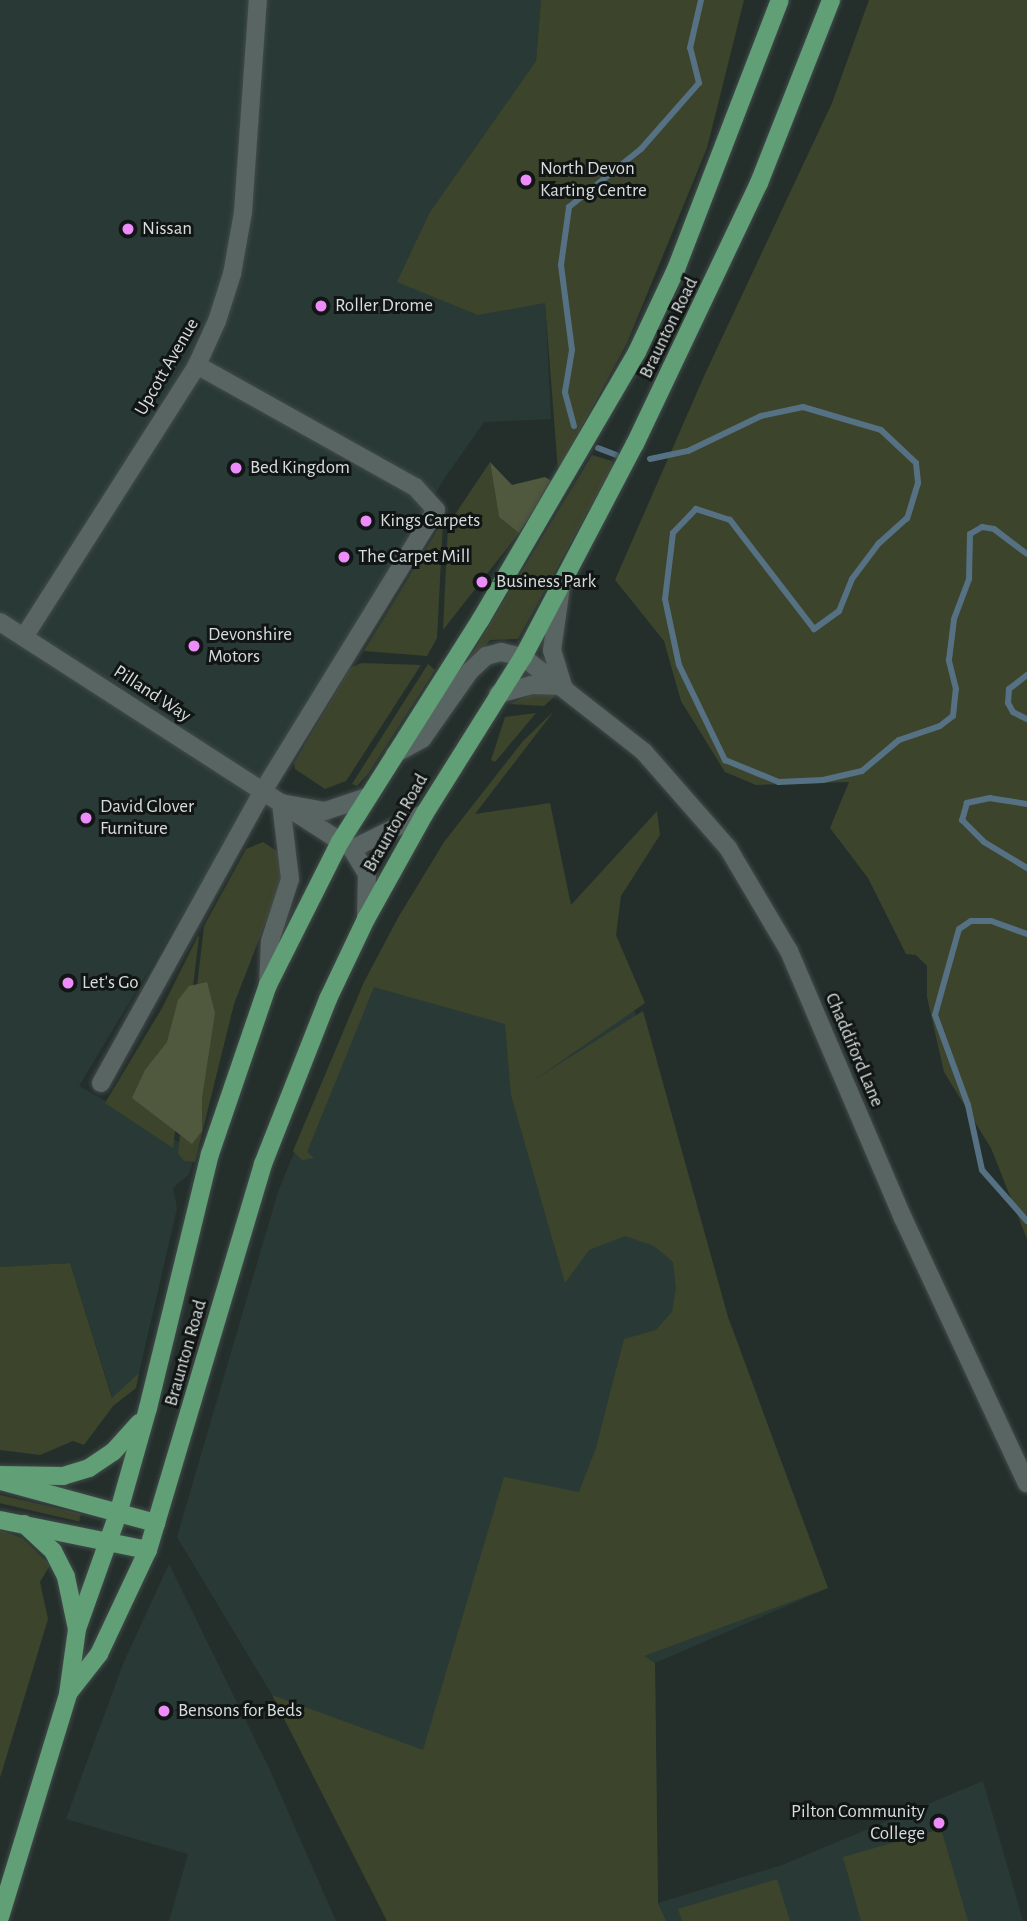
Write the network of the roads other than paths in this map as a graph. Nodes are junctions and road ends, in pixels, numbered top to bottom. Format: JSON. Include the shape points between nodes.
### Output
{"nodes":[{"id":1,"x":258,"y":0,"type":"edge"},
{"id":2,"x":780,"y":0,"type":"edge"},
{"id":3,"x":831,"y":0,"type":"edge"},
{"id":4,"x":197,"y":365,"type":"junction"},
{"id":5,"x":561,"y":587,"type":"junction"},
{"id":6,"x":0,"y":622,"type":"edge"},
{"id":7,"x":24,"y":636,"type":"junction"},
{"id":8,"x":523,"y":657,"type":"junction"},
{"id":9,"x":564,"y":687,"type":"junction"},
{"id":10,"x":498,"y":694,"type":"junction"},
{"id":11,"x":395,"y":754,"type":"junction"},
{"id":12,"x":263,"y":791,"type":"junction"},
{"id":13,"x":367,"y":797,"type":"junction"},
{"id":14,"x":281,"y":803,"type":"junction"},
{"id":15,"x":425,"y":813,"type":"junction"},
{"id":16,"x":346,"y":845,"type":"junction"},
{"id":17,"x":366,"y":919,"type":"junction"},
{"id":18,"x":268,"y":985,"type":"junction"},
{"id":19,"x":101,"y":1083,"type":"dead end"},
{"id":20,"x":148,"y":1409,"type":"junction"},
{"id":21,"x":0,"y":1477,"type":"edge"},
{"id":22,"x":1027,"y":1485,"type":"edge"},
{"id":23,"x":118,"y":1514,"type":"junction"},
{"id":24,"x":0,"y":1520,"type":"edge"},
{"id":25,"x":156,"y":1523,"type":"junction"},
{"id":26,"x":24,"y":1524,"type":"junction"},
{"id":27,"x":107,"y":1539,"type":"junction"},
{"id":28,"x":148,"y":1550,"type":"junction"},
{"id":29,"x":77,"y":1629,"type":"junction"},
{"id":30,"x":68,"y":1694,"type":"junction"},
{"id":31,"x":0,"y":1917,"type":"edge"}],
"edges":[{"from":1,"to":4,"type":"street","name":"Upcott Avenue","via":[[237,248],[218,321]]},
{"from":2,"to":11,"type":"main road","name":"Braunton Road","via":[[712,179],[636,352],[487,609]]},
{"from":3,"to":5,"type":"main road","name":"Braunton Road","via":[[714,283]]},
{"from":4,"to":7,"type":"street","name":"Upcott Avenue"},
{"from":4,"to":12,"type":"street","via":[[415,487],[436,510]]},
{"from":5,"to":8,"type":"main road","name":"Braunton Road"},
{"from":5,"to":9,"type":"street","via":[[552,650]]},
{"from":6,"to":7,"type":"street","name":"Pilland Way"},
{"from":7,"to":12,"type":"street","name":"Pilland Way"},
{"from":8,"to":9,"type":"street","name":"Chaddiford Lane"},
{"from":8,"to":10,"type":"main road","name":"Braunton Road"},
{"from":8,"to":11,"type":"street","via":[[501,652],[486,656],[470,671],[422,739]]},
{"from":9,"to":10,"type":"street","via":[[532,685]]},
{"from":9,"to":22,"type":"street","name":"Chaddiford Lane","via":[[644,752],[728,848],[762,901]]},
{"from":10,"to":15,"type":"main road","name":"Braunton Road"},
{"from":11,"to":13,"type":"main road","name":"Braunton Road"},
{"from":12,"to":14,"type":"street","name":"Pilland Way"},
{"from":12,"to":19,"type":"street"},
{"from":13,"to":14,"type":"street","name":"Pilland Way","via":[[325,811]]},
{"from":13,"to":16,"type":"main road","name":"Braunton Road"},
{"from":14,"to":16,"type":"street","name":"Pilland Way"},
{"from":14,"to":18,"type":"street","via":[[290,878],[270,940]]},
{"from":15,"to":16,"type":"street"},
{"from":15,"to":17,"type":"main road","name":"Braunton Road"},
{"from":16,"to":17,"type":"street","via":[[367,874]]},
{"from":16,"to":18,"type":"main road","name":"Braunton Road"},
{"from":17,"to":25,"type":"main road","name":"Braunton Road","via":[[328,999],[262,1164]]},
{"from":18,"to":20,"type":"main road","name":"Braunton Road","via":[[210,1154]]},
{"from":20,"to":21,"type":"main road","via":[[134,1432],[89,1468],[63,1476]]},
{"from":20,"to":23,"type":"main road","name":"Braunton Road"},
{"from":21,"to":23,"type":"main road"},
{"from":23,"to":25,"type":"main road"},
{"from":23,"to":27,"type":"main road","name":"Braunton Road"},
{"from":24,"to":26,"type":"main road"},
{"from":25,"to":28,"type":"main road","name":"Braunton Road"},
{"from":26,"to":27,"type":"main road"},
{"from":26,"to":29,"type":"main road","via":[[53,1551],[66,1577]]},
{"from":27,"to":28,"type":"main road"},
{"from":27,"to":29,"type":"main road","name":"Braunton Road"},
{"from":28,"to":30,"type":"main road","name":"Braunton Road","via":[[99,1654]]},
{"from":29,"to":30,"type":"main road","name":"Braunton Road"},
{"from":30,"to":31,"type":"main road","name":"Braunton Road"}]}
